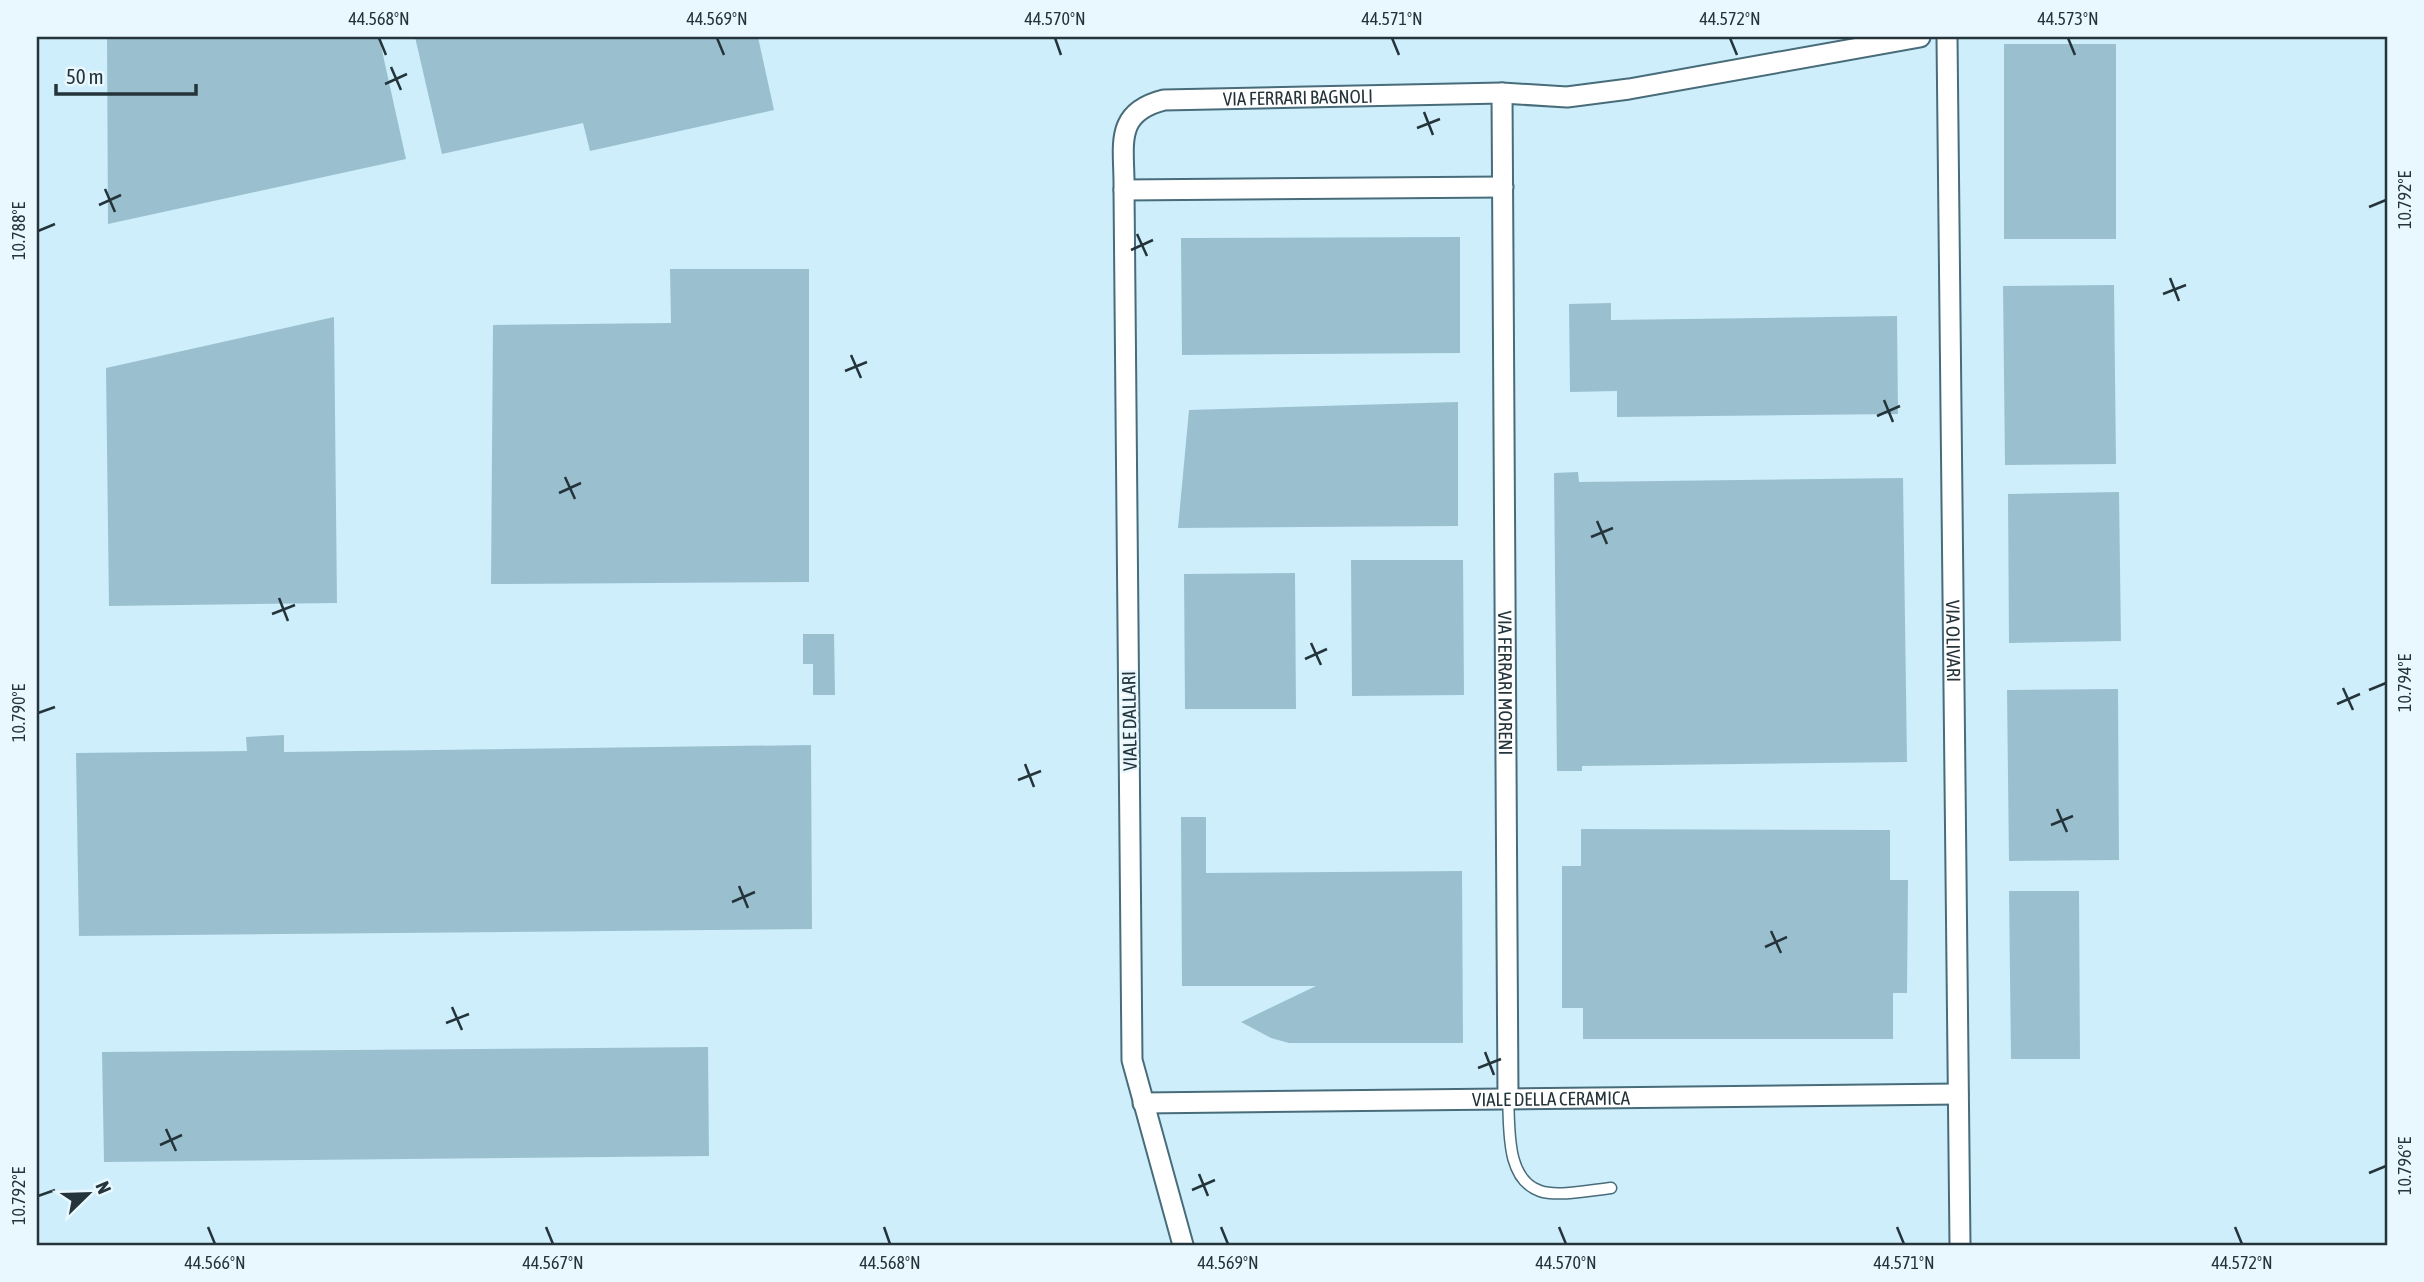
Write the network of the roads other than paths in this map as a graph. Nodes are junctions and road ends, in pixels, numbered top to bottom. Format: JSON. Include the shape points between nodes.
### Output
{"nodes":[{"id":1,"x":1920,"y":37,"type":"edge"},
{"id":2,"x":1947,"y":37,"type":"edge"},
{"id":3,"x":1502,"y":93,"type":"junction"},
{"id":4,"x":1503,"y":187,"type":"junction"},
{"id":5,"x":1124,"y":190,"type":"junction"},
{"id":6,"x":1958,"y":1094,"type":"junction"},
{"id":7,"x":1508,"y":1098,"type":"junction"},
{"id":8,"x":1143,"y":1103,"type":"junction"},
{"id":9,"x":1611,"y":1188,"type":"dead end"},
{"id":10,"x":1183,"y":1245,"type":"edge"},
{"id":11,"x":1960,"y":1245,"type":"edge"}],
"edges":[{"from":1,"to":3,"type":"street","name":"VIA FERRARI BAGNOLI","via":[[1629,89],[1567,97]]},
{"from":2,"to":6,"type":"street","name":"VIA OLIVARI"},
{"from":3,"to":4,"type":"street","name":"VIA FERRARI MORENI"},
{"from":3,"to":5,"type":"street","name":"VIA FERRARI BAGNOLI","via":[[1164,100],[1148,104],[1134,112],[1125,128]]},
{"from":4,"to":5,"type":"street"},
{"from":4,"to":7,"type":"street","name":"VIA FERRARI MORENI"},
{"from":5,"to":8,"type":"street","name":"VIALE DALLARI","via":[[1132,1060]]},
{"from":6,"to":7,"type":"street","name":"VIALE DELLA CERAMICA"},
{"from":6,"to":11,"type":"street","name":"VIA OLIVARI"},
{"from":7,"to":8,"type":"street","name":"VIALE DELLA CERAMICA"},
{"from":7,"to":9,"type":"lane","name":"VIA FERRARI MORENI","via":[[1514,1164],[1525,1180],[1539,1191]]},
{"from":8,"to":10,"type":"street","name":"VIALE DALLARI"}]}
